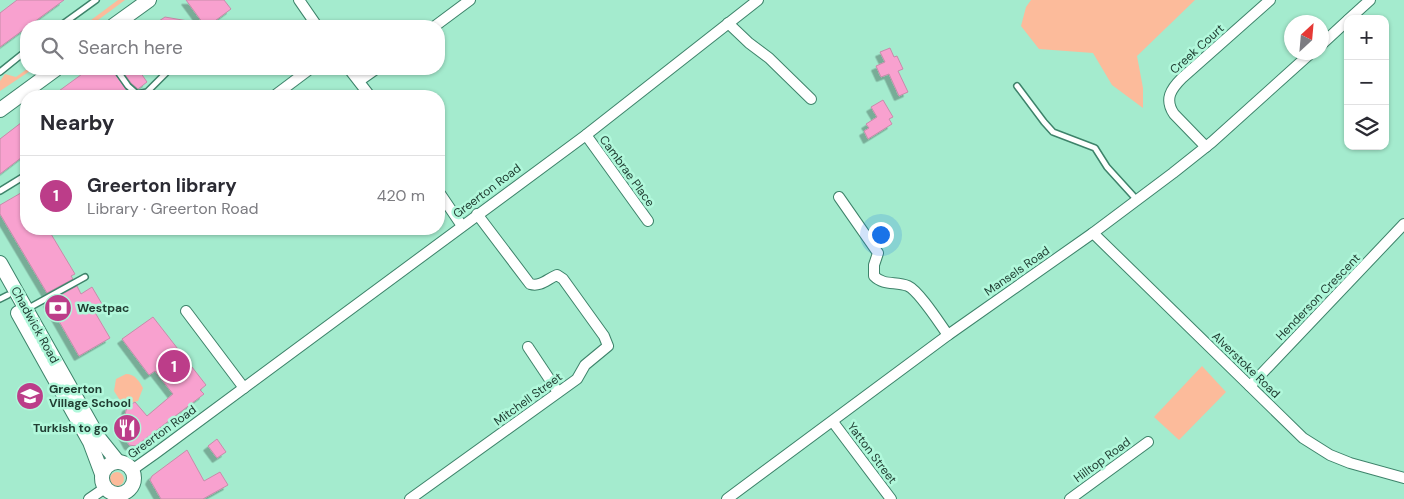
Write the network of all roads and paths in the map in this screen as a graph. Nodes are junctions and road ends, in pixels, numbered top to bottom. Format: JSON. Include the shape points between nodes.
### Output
{"nodes":[{"id":1,"x":96,"y":0,"type":"edge"},
{"id":2,"x":136,"y":0,"type":"edge"},
{"id":3,"x":149,"y":0,"type":"edge"},
{"id":4,"x":298,"y":0,"type":"edge"},
{"id":5,"x":470,"y":0,"type":"edge"},
{"id":6,"x":758,"y":0,"type":"edge"},
{"id":7,"x":1270,"y":0,"type":"edge"},
{"id":8,"x":1370,"y":0,"type":"edge"},
{"id":9,"x":1353,"y":15,"type":"edge"},
{"id":10,"x":68,"y":20,"type":"edge"},
{"id":11,"x":109,"y":20,"type":"edge"},
{"id":12,"x":121,"y":20,"type":"edge"},
{"id":13,"x":313,"y":20,"type":"edge"},
{"id":14,"x":443,"y":20,"type":"edge"},
{"id":15,"x":728,"y":23,"type":"junction"},
{"id":16,"x":1344,"y":24,"type":"edge"},
{"id":17,"x":1329,"y":38,"type":"edge"},
{"id":18,"x":20,"y":56,"type":"edge"},
{"id":19,"x":1303,"y":60,"type":"edge"},
{"id":20,"x":0,"y":72,"type":"edge"},
{"id":21,"x":35,"y":75,"type":"edge"},
{"id":22,"x":48,"y":75,"type":"edge"},
{"id":23,"x":120,"y":75,"type":"edge"},
{"id":24,"x":164,"y":75,"type":"edge"},
{"id":25,"x":302,"y":75,"type":"edge"},
{"id":26,"x":354,"y":75,"type":"edge"},
{"id":27,"x":368,"y":75,"type":"edge"},
{"id":28,"x":359,"y":81,"type":"junction"},
{"id":29,"x":1017,"y":86,"type":"dead end"},
{"id":30,"x":27,"y":90,"type":"edge"},
{"id":31,"x":132,"y":90,"type":"edge"},
{"id":32,"x":149,"y":90,"type":"edge"},
{"id":33,"x":282,"y":90,"type":"edge"},
{"id":34,"x":366,"y":90,"type":"edge"},
{"id":35,"x":20,"y":95,"type":"edge"},
{"id":36,"x":0,"y":98,"type":"edge"},
{"id":37,"x":811,"y":99,"type":"dead end"},
{"id":38,"x":0,"y":110,"type":"edge"},
{"id":39,"x":586,"y":134,"type":"junction"},
{"id":40,"x":1206,"y":147,"type":"junction"},
{"id":41,"x":20,"y":179,"type":"edge"},
{"id":42,"x":0,"y":191,"type":"edge"},
{"id":43,"x":839,"y":197,"type":"dead end"},
{"id":44,"x":1137,"y":200,"type":"junction"},
{"id":45,"x":445,"y":201,"type":"edge"},
{"id":46,"x":477,"y":214,"type":"junction"},
{"id":47,"x":648,"y":222,"type":"dead end"},
{"id":48,"x":1404,"y":224,"type":"edge"},
{"id":49,"x":462,"y":226,"type":"junction"},
{"id":50,"x":1093,"y":233,"type":"junction"},
{"id":51,"x":0,"y":263,"type":"edge"},
{"id":52,"x":85,"y":277,"type":"dead end"},
{"id":53,"x":0,"y":281,"type":"edge"},
{"id":54,"x":2,"y":298,"type":"edge"},
{"id":55,"x":26,"y":310,"type":"junction"},
{"id":56,"x":186,"y":311,"type":"dead end"},
{"id":57,"x":948,"y":335,"type":"junction"},
{"id":58,"x":528,"y":347,"type":"dead end"},
{"id":59,"x":1250,"y":386,"type":"junction"},
{"id":60,"x":244,"y":388,"type":"junction"},
{"id":61,"x":558,"y":392,"type":"junction"},
{"id":62,"x":833,"y":422,"type":"junction"},
{"id":63,"x":1148,"y":442,"type":"dead end"},
{"id":64,"x":118,"y":462,"type":"junction"},
{"id":65,"x":132,"y":470,"type":"junction"},
{"id":66,"x":102,"y":474,"type":"junction"},
{"id":67,"x":1404,"y":478,"type":"edge"},
{"id":68,"x":105,"y":488,"type":"junction"},
{"id":69,"x":128,"y":495,"type":"edge"},
{"id":70,"x":89,"y":499,"type":"edge"},
{"id":71,"x":410,"y":499,"type":"edge"},
{"id":72,"x":727,"y":499,"type":"edge"},
{"id":73,"x":891,"y":499,"type":"edge"},
{"id":74,"x":1070,"y":499,"type":"edge"}],
"edges":[{"from":1,"to":10,"type":"lane"},
{"from":2,"to":11,"type":"street"},
{"from":3,"to":12,"type":"street"},
{"from":4,"to":13,"type":"street"},
{"from":5,"to":14,"type":"street"},
{"from":6,"to":15,"type":"street","name":"Greerton Road"},
{"from":7,"to":40,"type":"street","name":"Creek Court","via":[[1171,90],[1170,108]]},
{"from":8,"to":9,"type":"street"},
{"from":15,"to":37,"type":"street"},
{"from":15,"to":39,"type":"street","name":"Greerton Road"},
{"from":16,"to":17,"type":"street"},
{"from":18,"to":20,"type":"lane"},
{"from":19,"to":40,"type":"street","name":"Mansels Road"},
{"from":21,"to":36,"type":"street"},
{"from":22,"to":30,"type":"street"},
{"from":23,"to":31,"type":"lane"},
{"from":24,"to":32,"type":"lane"},
{"from":25,"to":33,"type":"street"},
{"from":26,"to":28,"type":"street"},
{"from":27,"to":28,"type":"street"},
{"from":28,"to":34,"type":"street"},
{"from":29,"to":44,"type":"lane","via":[[1053,132],[1096,148],[1107,167]]},
{"from":35,"to":38,"type":"street"},
{"from":39,"to":46,"type":"street","name":"Greerton Road"},
{"from":39,"to":47,"type":"street","name":"Cambrae Place"},
{"from":40,"to":44,"type":"street","name":"Mansels Road"},
{"from":41,"to":42,"type":"lane"},
{"from":43,"to":57,"type":"street","via":[[878,253],[874,276],[883,282],[901,284],[914,290]]},
{"from":44,"to":50,"type":"street","name":"Mansels Road"},
{"from":45,"to":49,"type":"street"},
{"from":46,"to":49,"type":"street","name":"Greerton Road"},
{"from":46,"to":61,"type":"street","name":"Mitchell Street","via":[[530,284],[544,283],[557,275],[563,279],[608,342],[606,349],[585,365],[577,379]]},
{"from":48,"to":59,"type":"street","name":"Henderson Crescent"},
{"from":49,"to":60,"type":"street","name":"Greerton Road"},
{"from":50,"to":57,"type":"street","name":"Mansels Road"},
{"from":50,"to":59,"type":"street","name":"Alverstoke Road"},
{"from":51,"to":55,"type":"street","name":"Chadwick Road"},
{"from":52,"to":55,"type":"lane"},
{"from":53,"to":54,"type":"street","name":"Chadwick Road"},
{"from":54,"to":66,"type":"street","name":"Chadwick Road","via":[[90,442]]},
{"from":55,"to":64,"type":"street","name":"Chadwick Road","via":[[98,437]]},
{"from":56,"to":60,"type":"street"},
{"from":57,"to":62,"type":"street","name":"Mansels Road"},
{"from":58,"to":61,"type":"street"},
{"from":59,"to":67,"type":"street","name":"Alverstoke Road","via":[[1303,438],[1350,463]]},
{"from":60,"to":65,"type":"street","name":"Greerton Road"},
{"from":61,"to":71,"type":"street","name":"Mitchell Street"},
{"from":62,"to":72,"type":"street","name":"Mansels Road"},
{"from":62,"to":73,"type":"street","name":"Yatton Street"},
{"from":63,"to":74,"type":"street","name":"Hilltop Road"},
{"from":64,"to":65,"type":"street","name":"Chadwick Road"},
{"from":64,"to":66,"type":"street","via":[[108,465]]},
{"from":65,"to":69,"type":"street","via":[[134,479]]},
{"from":66,"to":68,"type":"street","name":"Chadwick Road"},
{"from":68,"to":69,"type":"street"},
{"from":68,"to":70,"type":"street"}]}
